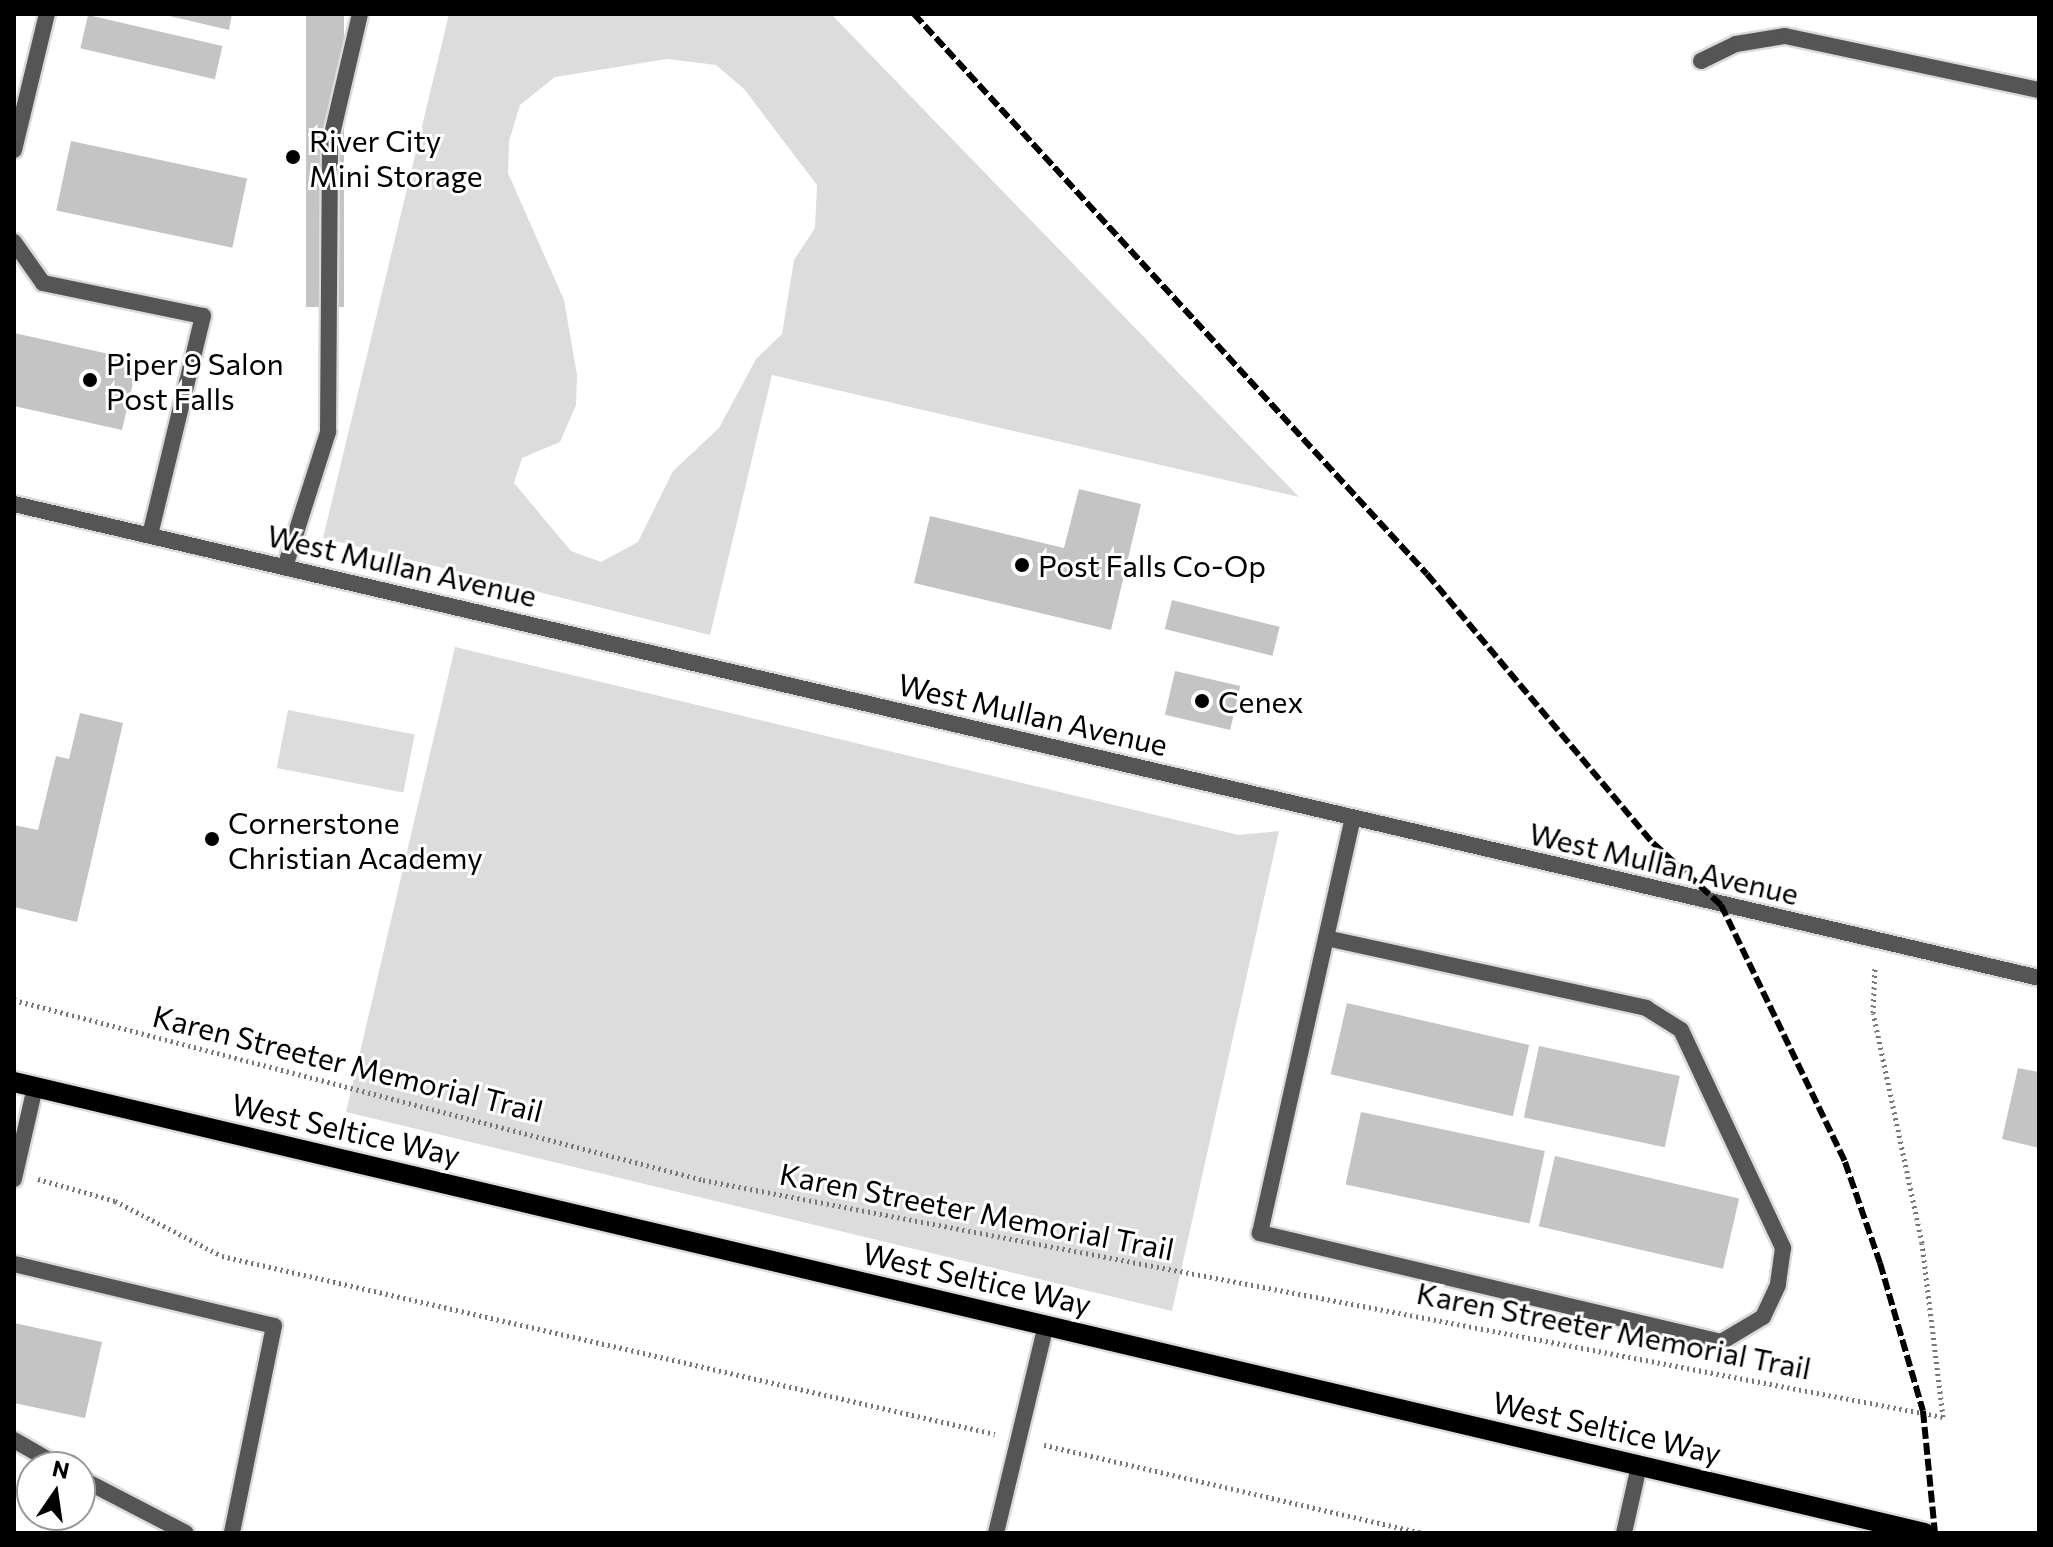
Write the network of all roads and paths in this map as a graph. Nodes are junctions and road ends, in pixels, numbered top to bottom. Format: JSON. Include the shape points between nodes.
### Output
{"nodes":[{"id":1,"x":47,"y":14,"type":"edge"},
{"id":2,"x":360,"y":14,"type":"edge"},
{"id":3,"x":1701,"y":61,"type":"dead end"},
{"id":4,"x":2039,"y":90,"type":"edge"},
{"id":5,"x":14,"y":150,"type":"edge"},
{"id":6,"x":14,"y":242,"type":"edge"},
{"id":7,"x":14,"y":504,"type":"edge"},
{"id":8,"x":150,"y":535,"type":"junction"},
{"id":9,"x":285,"y":567,"type":"junction"},
{"id":10,"x":1353,"y":818,"type":"junction"},
{"id":11,"x":1326,"y":938,"type":"junction"},
{"id":12,"x":1878,"y":941,"type":"junction"},
{"id":13,"x":2039,"y":978,"type":"edge"},
{"id":14,"x":14,"y":1000,"type":"edge"},
{"id":15,"x":14,"y":1082,"type":"edge"},
{"id":16,"x":35,"y":1087,"type":"junction"},
{"id":17,"x":15,"y":1176,"type":"edge"},
{"id":18,"x":14,"y":1264,"type":"edge"},
{"id":19,"x":1046,"y":1325,"type":"junction"},
{"id":20,"x":1018,"y":1439,"type":"junction"},
{"id":21,"x":14,"y":1440,"type":"edge"},
{"id":22,"x":33,"y":1451,"type":"edge"},
{"id":23,"x":1639,"y":1466,"type":"junction"},
{"id":24,"x":96,"y":1486,"type":"edge"},
{"id":25,"x":186,"y":1533,"type":"edge"},
{"id":26,"x":232,"y":1533,"type":"edge"},
{"id":27,"x":996,"y":1533,"type":"edge"},
{"id":28,"x":1421,"y":1533,"type":"edge"},
{"id":29,"x":1624,"y":1533,"type":"edge"},
{"id":30,"x":1925,"y":1533,"type":"edge"}],
"edges":[{"from":1,"to":5,"type":"street"},
{"from":2,"to":9,"type":"street","via":[[330,143],[328,432]]},
{"from":3,"to":4,"type":"street","via":[[1736,44],[1785,36]]},
{"from":6,"to":8,"type":"street","via":[[43,283],[203,316]]},
{"from":7,"to":8,"type":"street","name":"West Mullan Avenue"},
{"from":8,"to":9,"type":"street","name":"West Mullan Avenue"},
{"from":9,"to":10,"type":"street","name":"West Mullan Avenue"},
{"from":10,"to":11,"type":"street"},
{"from":10,"to":12,"type":"street","name":"West Mullan Avenue"},
{"from":11,"to":11,"type":"street","via":[[1260,1233],[1721,1342],[1763,1317],[1778,1285],[1783,1248],[1681,1030],[1646,1008]]},
{"from":12,"to":13,"type":"street","name":"West Mullan Avenue"},
{"from":12,"to":14,"type":"path","name":"Karen Streeter Memorial Trail","via":[[1873,1013],[1922,1243],[1943,1417],[703,1180]]},
{"from":15,"to":16,"type":"main road","name":"West Seltice Way"},
{"from":16,"to":17,"type":"street"},
{"from":16,"to":19,"type":"main road","name":"West Seltice Way"},
{"from":17,"to":20,"type":"path","via":[[115,1201],[222,1256]]},
{"from":18,"to":26,"type":"street","via":[[274,1326]]},
{"from":19,"to":20,"type":"street"},
{"from":19,"to":23,"type":"main road","name":"West Seltice Way"},
{"from":20,"to":27,"type":"street"},
{"from":20,"to":28,"type":"path"},
{"from":21,"to":22,"type":"street"},
{"from":23,"to":29,"type":"street"},
{"from":23,"to":30,"type":"main road","name":"West Seltice Way"},
{"from":24,"to":25,"type":"street"}]}
